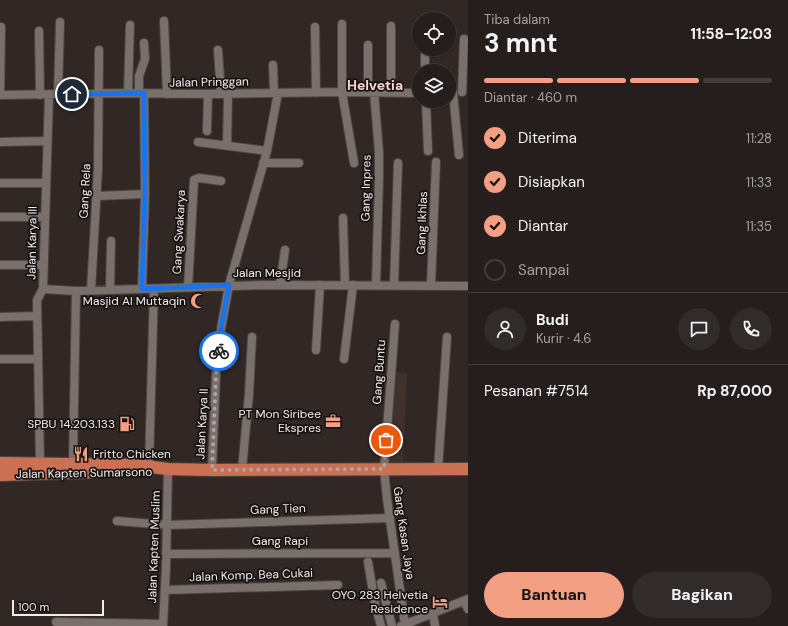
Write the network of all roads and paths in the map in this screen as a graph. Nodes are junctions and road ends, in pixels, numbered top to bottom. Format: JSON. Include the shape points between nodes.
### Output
{"nodes":[{"id":1,"x":164,"y":21,"type":"dead end"},
{"id":2,"x":60,"y":22,"type":"dead end"},
{"id":3,"x":342,"y":24,"type":"dead end"},
{"id":4,"x":130,"y":25,"type":"dead end"},
{"id":5,"x":391,"y":26,"type":"dead end"},
{"id":6,"x":1,"y":27,"type":"edge"},
{"id":7,"x":315,"y":27,"type":"dead end"},
{"id":8,"x":39,"y":31,"type":"dead end"},
{"id":9,"x":464,"y":39,"type":"dead end"},
{"id":10,"x":144,"y":43,"type":"dead end"},
{"id":11,"x":368,"y":45,"type":"dead end"},
{"id":12,"x":99,"y":50,"type":"dead end"},
{"id":13,"x":218,"y":50,"type":"dead end"},
{"id":14,"x":273,"y":66,"type":"dead end"},
{"id":15,"x":342,"y":92,"type":"junction"},
{"id":16,"x":371,"y":92,"type":"junction"},
{"id":17,"x":391,"y":92,"type":"junction"},
{"id":18,"x":465,"y":92,"type":"edge"},
{"id":19,"x":128,"y":93,"type":"junction"},
{"id":20,"x":141,"y":93,"type":"junction"},
{"id":21,"x":276,"y":93,"type":"junction"},
{"id":22,"x":316,"y":93,"type":"junction"},
{"id":23,"x":412,"y":93,"type":"edge"},
{"id":24,"x":98,"y":94,"type":"junction"},
{"id":25,"x":167,"y":94,"type":"junction"},
{"id":26,"x":208,"y":94,"type":"junction"},
{"id":27,"x":225,"y":94,"type":"junction"},
{"id":28,"x":0,"y":95,"type":"edge"},
{"id":29,"x":40,"y":95,"type":"junction"},
{"id":30,"x":49,"y":95,"type":"junction"},
{"id":31,"x":58,"y":95,"type":"junction"},
{"id":32,"x":426,"y":108,"type":"edge"},
{"id":33,"x":453,"y":108,"type":"edge"},
{"id":34,"x":207,"y":131,"type":"dead end"},
{"id":35,"x":47,"y":141,"type":"junction"},
{"id":36,"x":0,"y":142,"type":"edge"},
{"id":37,"x":198,"y":142,"type":"dead end"},
{"id":38,"x":227,"y":145,"type":"junction"},
{"id":39,"x":428,"y":151,"type":"dead end"},
{"id":40,"x":267,"y":152,"type":"junction"},
{"id":41,"x":459,"y":155,"type":"dead end"},
{"id":42,"x":436,"y":162,"type":"dead end"},
{"id":43,"x":299,"y":163,"type":"dead end"},
{"id":44,"x":354,"y":163,"type":"dead end"},
{"id":45,"x":398,"y":163,"type":"dead end"},
{"id":46,"x":263,"y":164,"type":"junction"},
{"id":47,"x":221,"y":181,"type":"dead end"},
{"id":48,"x":0,"y":183,"type":"edge"},
{"id":49,"x":45,"y":183,"type":"junction"},
{"id":50,"x":145,"y":194,"type":"junction"},
{"id":51,"x":97,"y":196,"type":"junction"},
{"id":52,"x":0,"y":217,"type":"edge"},
{"id":53,"x":44,"y":217,"type":"junction"},
{"id":54,"x":343,"y":218,"type":"dead end"},
{"id":55,"x":111,"y":241,"type":"dead end"},
{"id":56,"x":285,"y":250,"type":"dead end"},
{"id":57,"x":0,"y":265,"type":"edge"},
{"id":58,"x":43,"y":265,"type":"junction"},
{"id":59,"x":229,"y":285,"type":"junction"},
{"id":60,"x":280,"y":285,"type":"junction"},
{"id":61,"x":320,"y":285,"type":"junction"},
{"id":62,"x":345,"y":285,"type":"junction"},
{"id":63,"x":353,"y":285,"type":"junction"},
{"id":64,"x":376,"y":285,"type":"junction"},
{"id":65,"x":394,"y":285,"type":"junction"},
{"id":66,"x":431,"y":285,"type":"junction"},
{"id":67,"x":468,"y":286,"type":"edge"},
{"id":68,"x":188,"y":288,"type":"junction"},
{"id":69,"x":43,"y":289,"type":"junction"},
{"id":70,"x":142,"y":289,"type":"junction"},
{"id":71,"x":154,"y":289,"type":"junction"},
{"id":72,"x":91,"y":290,"type":"junction"},
{"id":73,"x":110,"y":290,"type":"junction"},
{"id":74,"x":76,"y":291,"type":"junction"},
{"id":75,"x":0,"y":316,"type":"edge"},
{"id":76,"x":37,"y":316,"type":"junction"},
{"id":77,"x":395,"y":324,"type":"dead end"},
{"id":78,"x":252,"y":337,"type":"dead end"},
{"id":79,"x":447,"y":337,"type":"dead end"},
{"id":80,"x":316,"y":350,"type":"dead end"},
{"id":81,"x":0,"y":359,"type":"edge"},
{"id":82,"x":38,"y":359,"type":"junction"},
{"id":83,"x":344,"y":359,"type":"dead end"},
{"id":84,"x":0,"y":463,"type":"edge"},
{"id":85,"x":40,"y":463,"type":"junction"},
{"id":86,"x":73,"y":464,"type":"junction"},
{"id":87,"x":150,"y":466,"type":"junction"},
{"id":88,"x":168,"y":469,"type":"junction"},
{"id":89,"x":384,"y":469,"type":"junction"},
{"id":90,"x":438,"y":469,"type":"junction"},
{"id":91,"x":468,"y":469,"type":"edge"},
{"id":92,"x":212,"y":470,"type":"junction"},
{"id":93,"x":242,"y":470,"type":"junction"},
{"id":94,"x":0,"y":474,"type":"edge"},
{"id":95,"x":390,"y":518,"type":"junction"},
{"id":96,"x":117,"y":521,"type":"dead end"},
{"id":97,"x":167,"y":524,"type":"junction"},
{"id":98,"x":395,"y":553,"type":"junction"},
{"id":99,"x":166,"y":554,"type":"junction"},
{"id":100,"x":368,"y":562,"type":"dead end"},
{"id":101,"x":382,"y":583,"type":"dead end"},
{"id":102,"x":338,"y":585,"type":"dead end"},
{"id":103,"x":165,"y":590,"type":"junction"},
{"id":104,"x":466,"y":600,"type":"edge"},
{"id":105,"x":387,"y":602,"type":"junction"},
{"id":106,"x":376,"y":604,"type":"junction"},
{"id":107,"x":468,"y":609,"type":"edge"},
{"id":108,"x":433,"y":613,"type":"junction"},
{"id":109,"x":56,"y":622,"type":"dead end"},
{"id":110,"x":163,"y":625,"type":"edge"},
{"id":111,"x":403,"y":625,"type":"edge"},
{"id":112,"x":381,"y":626,"type":"edge"},
{"id":113,"x":392,"y":626,"type":"edge"},
{"id":114,"x":435,"y":626,"type":"edge"}],
"edges":[{"from":1,"to":25,"type":"street"},
{"from":2,"to":31,"type":"street"},
{"from":3,"to":15,"type":"street"},
{"from":4,"to":19,"type":"street"},
{"from":5,"to":17,"type":"street"},
{"from":6,"to":28,"type":"street"},
{"from":7,"to":22,"type":"street"},
{"from":8,"to":29,"type":"street"},
{"from":9,"to":18,"type":"street"},
{"from":10,"to":20,"type":"street","via":[[145,59],[139,76]]},
{"from":11,"to":16,"type":"street","name":"Gang Inpres"},
{"from":12,"to":24,"type":"street","name":"Gang Rela"},
{"from":13,"to":27,"type":"street"},
{"from":14,"to":21,"type":"street","name":"Jalan Karya II"},
{"from":15,"to":16,"type":"street","name":"Jalan Pringgan"},
{"from":15,"to":22,"type":"street","name":"Jalan Pringgan"},
{"from":15,"to":44,"type":"street"},
{"from":16,"to":17,"type":"street","name":"Jalan Pringgan"},
{"from":16,"to":64,"type":"street","name":"Gang Inpres","via":[[379,152]]},
{"from":17,"to":23,"type":"street","name":"Jalan Pringgan"},
{"from":19,"to":20,"type":"street","name":"Jalan Pringgan"},
{"from":19,"to":24,"type":"street","name":"Jalan Pringgan"},
{"from":20,"to":25,"type":"street","name":"Jalan Pringgan"},
{"from":20,"to":50,"type":"street"},
{"from":21,"to":22,"type":"street","name":"Jalan Pringgan"},
{"from":21,"to":27,"type":"street","name":"Jalan Pringgan"},
{"from":21,"to":40,"type":"street","name":"Jalan Karya II"},
{"from":24,"to":31,"type":"street","name":"Jalan Pringgan"},
{"from":24,"to":51,"type":"street","name":"Gang Rela"},
{"from":25,"to":26,"type":"street","name":"Jalan Pringgan"},
{"from":26,"to":27,"type":"street","name":"Jalan Pringgan"},
{"from":26,"to":34,"type":"street"},
{"from":27,"to":38,"type":"street"},
{"from":28,"to":29,"type":"street","name":"Jalan Pringgan"},
{"from":29,"to":30,"type":"street","name":"Jalan Pringgan"},
{"from":30,"to":31,"type":"street","name":"Jalan Pringgan"},
{"from":30,"to":35,"type":"street","name":"Jalan Karya III"},
{"from":32,"to":39,"type":"street"},
{"from":33,"to":41,"type":"street"},
{"from":35,"to":36,"type":"street"},
{"from":35,"to":49,"type":"street","name":"Jalan Karya III"},
{"from":37,"to":38,"type":"street"},
{"from":38,"to":40,"type":"street"},
{"from":40,"to":46,"type":"street","name":"Jalan Karya II"},
{"from":42,"to":66,"type":"street","name":"Gang Ikhlas"},
{"from":43,"to":46,"type":"street"},
{"from":45,"to":65,"type":"street"},
{"from":46,"to":59,"type":"street","name":"Jalan Karya II"},
{"from":47,"to":68,"type":"street","name":"Gang Swakarya","via":[[199,178],[194,180]]},
{"from":48,"to":49,"type":"street"},
{"from":49,"to":53,"type":"street","name":"Jalan Karya III"},
{"from":50,"to":51,"type":"street"},
{"from":50,"to":70,"type":"street"},
{"from":51,"to":72,"type":"street","name":"Gang Rela"},
{"from":52,"to":53,"type":"street"},
{"from":53,"to":58,"type":"street","name":"Jalan Karya III"},
{"from":54,"to":62,"type":"street"},
{"from":55,"to":73,"type":"street"},
{"from":56,"to":60,"type":"street"},
{"from":57,"to":58,"type":"street"},
{"from":58,"to":69,"type":"street","name":"Jalan Karya III"},
{"from":59,"to":60,"type":"street","name":"Jalan Mesjid"},
{"from":59,"to":68,"type":"street","name":"Jalan Mesjid"},
{"from":59,"to":92,"type":"street","name":"Jalan Karya II","via":[[216,375]]},
{"from":60,"to":61,"type":"street","name":"Jalan Mesjid"},
{"from":61,"to":62,"type":"street","name":"Jalan Mesjid"},
{"from":61,"to":80,"type":"street"},
{"from":62,"to":63,"type":"street","name":"Jalan Mesjid"},
{"from":63,"to":64,"type":"street","name":"Jalan Mesjid"},
{"from":63,"to":83,"type":"street"},
{"from":64,"to":65,"type":"street","name":"Jalan Mesjid"},
{"from":65,"to":66,"type":"street","name":"Jalan Mesjid"},
{"from":66,"to":67,"type":"street","name":"Jalan Mesjid"},
{"from":68,"to":71,"type":"street","name":"Jalan Mesjid"},
{"from":69,"to":74,"type":"street","name":"Jalan Mesjid"},
{"from":69,"to":76,"type":"street","name":"Jalan Karya III","via":[[37,300]]},
{"from":70,"to":71,"type":"street","name":"Jalan Mesjid"},
{"from":70,"to":73,"type":"street","name":"Jalan Mesjid"},
{"from":71,"to":87,"type":"street"},
{"from":72,"to":73,"type":"street","name":"Jalan Mesjid"},
{"from":72,"to":74,"type":"street","name":"Jalan Mesjid"},
{"from":74,"to":86,"type":"street"},
{"from":75,"to":76,"type":"street"},
{"from":76,"to":82,"type":"street","name":"Jalan Karya III"},
{"from":77,"to":89,"type":"street","name":"Gang Buntu"},
{"from":78,"to":93,"type":"street"},
{"from":79,"to":90,"type":"street"},
{"from":81,"to":82,"type":"street"},
{"from":82,"to":85,"type":"street","name":"Jalan Karya III"},
{"from":84,"to":85,"type":"highway","name":"Jalan Kapten Sumarsono"},
{"from":85,"to":86,"type":"highway","name":"Jalan Kapten Sumarsono"},
{"from":86,"to":87,"type":"highway","name":"Jalan Kapten Sumarsono"},
{"from":87,"to":88,"type":"highway","name":"Jalan Kapten Sumarsono"},
{"from":88,"to":92,"type":"highway","name":"Jalan Kapten Sumarsono"},
{"from":88,"to":94,"type":"highway","name":"Jalan Kapten Sumarsono","via":[[160,472]]},
{"from":88,"to":97,"type":"street","name":"Jalan Kapten Muslim"},
{"from":89,"to":90,"type":"highway","name":"Jalan Kapten Sumarsono"},
{"from":89,"to":93,"type":"highway","name":"Jalan Kapten Sumarsono"},
{"from":89,"to":95,"type":"street","name":"Gang Kasan Jaya"},
{"from":90,"to":91,"type":"highway","name":"Jalan Kapten Sumarsono"},
{"from":92,"to":93,"type":"highway","name":"Jalan Kapten Sumarsono"},
{"from":95,"to":97,"type":"street","name":"Gang Tien"},
{"from":95,"to":98,"type":"street","name":"Gang Kasan Jaya"},
{"from":96,"to":97,"type":"street","name":"Gang Tien"},
{"from":97,"to":99,"type":"street","name":"Jalan Kapten Muslim"},
{"from":98,"to":99,"type":"street","name":"Gang Rapi"},
{"from":98,"to":111,"type":"street","name":"Gang Kasan Jaya"},
{"from":99,"to":103,"type":"street","name":"Jalan Kapten Muslim"},
{"from":100,"to":106,"type":"street"},
{"from":101,"to":105,"type":"street"},
{"from":102,"to":103,"type":"street","name":"Jalan Komp. Bea Cukai"},
{"from":103,"to":110,"type":"street","name":"Jalan Kapten Muslim"},
{"from":104,"to":107,"type":"street"},
{"from":104,"to":108,"type":"street"},
{"from":105,"to":106,"type":"street"},
{"from":105,"to":113,"type":"street"},
{"from":106,"to":112,"type":"street"},
{"from":108,"to":111,"type":"street"},
{"from":108,"to":114,"type":"street"},
{"from":109,"to":110,"type":"street"}]}
